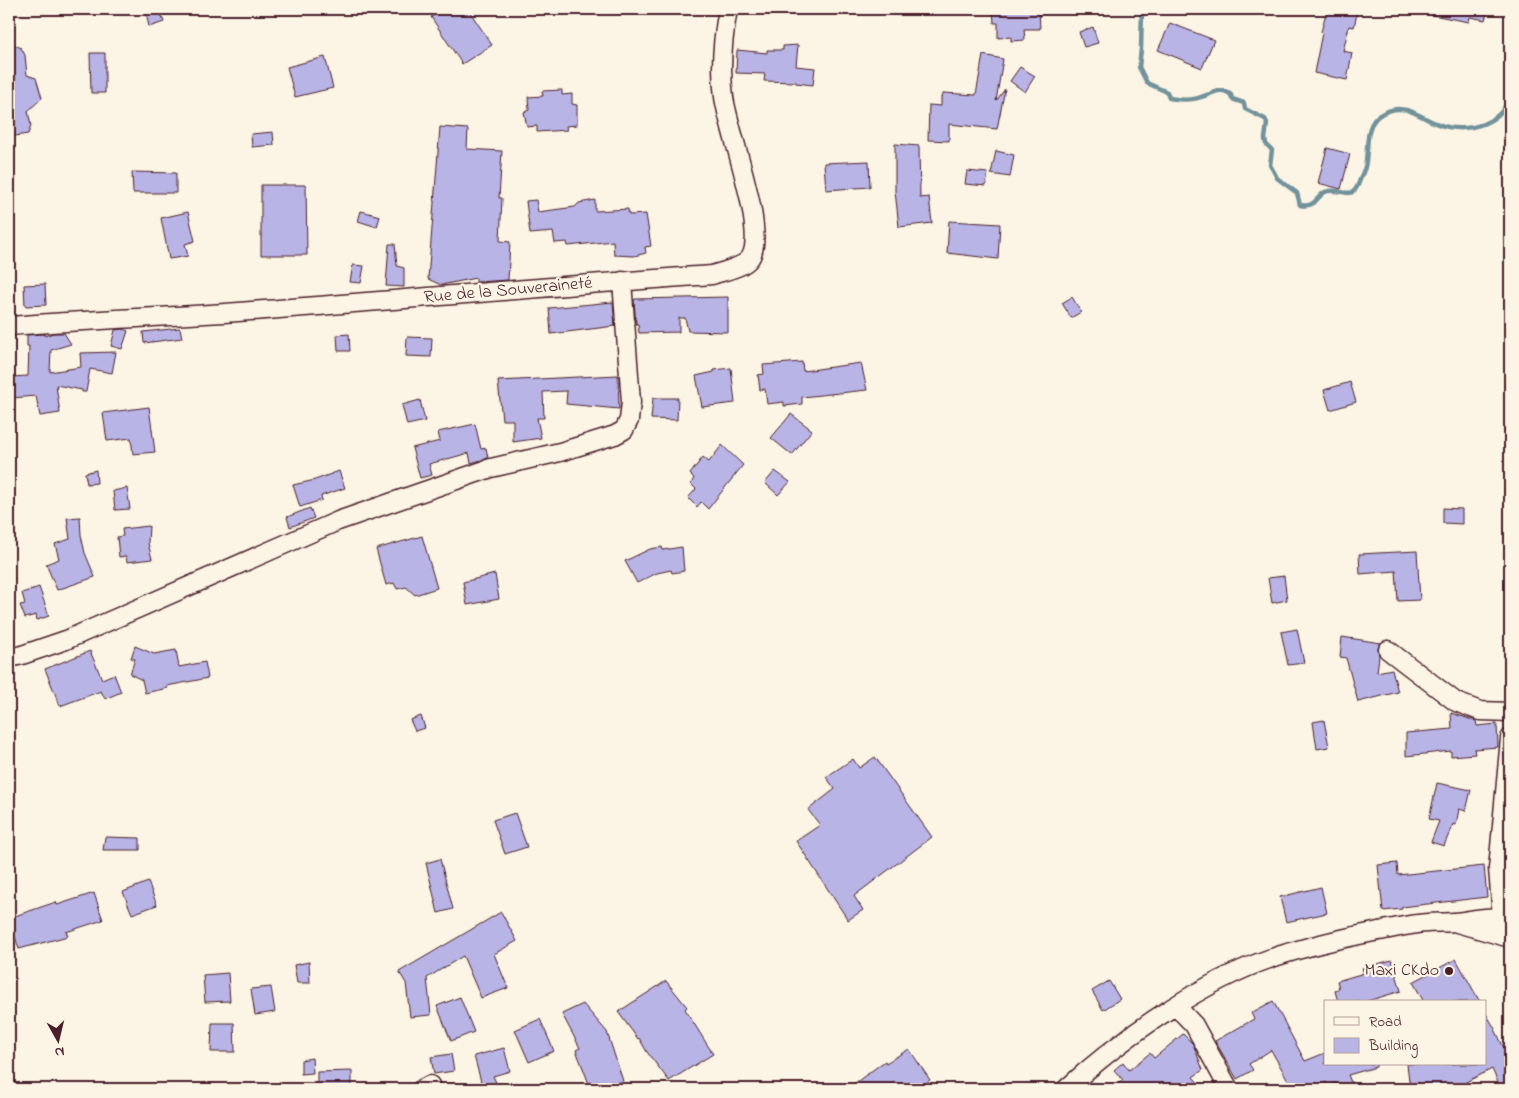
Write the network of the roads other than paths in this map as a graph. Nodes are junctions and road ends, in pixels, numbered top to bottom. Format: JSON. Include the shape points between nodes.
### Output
{"nodes":[{"id":1,"x":728,"y":9,"type":"edge"},
{"id":2,"x":622,"y":281,"type":"junction"},
{"id":3,"x":9,"y":326,"type":"edge"},
{"id":4,"x":1388,"y":650,"type":"dead end"},
{"id":5,"x":9,"y":658,"type":"edge"},
{"id":6,"x":1510,"y":712,"type":"edge"},
{"id":7,"x":1510,"y":738,"type":"edge"},
{"id":8,"x":1506,"y":918,"type":"edge"},
{"id":9,"x":1455,"y":922,"type":"junction"},
{"id":10,"x":1510,"y":938,"type":"edge"},
{"id":11,"x":1176,"y":1006,"type":"junction"},
{"id":12,"x":1077,"y":1086,"type":"edge"},
{"id":13,"x":1229,"y":1089,"type":"edge"}],
"edges":[{"from":1,"to":2,"type":"street","name":"Rue de la Souveraineté","via":[[723,96],[753,215],[755,242],[750,258],[712,275]]},
{"from":2,"to":3,"type":"street","name":"Rue de la Souveraineté","via":[[264,310]]},
{"from":2,"to":5,"type":"street","via":[[631,402],[624,430],[560,452],[491,468],[338,521],[66,640]]},
{"from":4,"to":6,"type":"street","via":[[1456,702],[1480,710]]},
{"from":7,"to":8,"type":"street","via":[[1498,869]]},
{"from":8,"to":9,"type":"street"},
{"from":9,"to":10,"type":"street"},
{"from":9,"to":11,"type":"street","via":[[1400,927],[1291,951],[1249,967]]},
{"from":11,"to":12,"type":"street","via":[[1088,1069]]},
{"from":11,"to":13,"type":"street","via":[[1194,1025]]}]}
